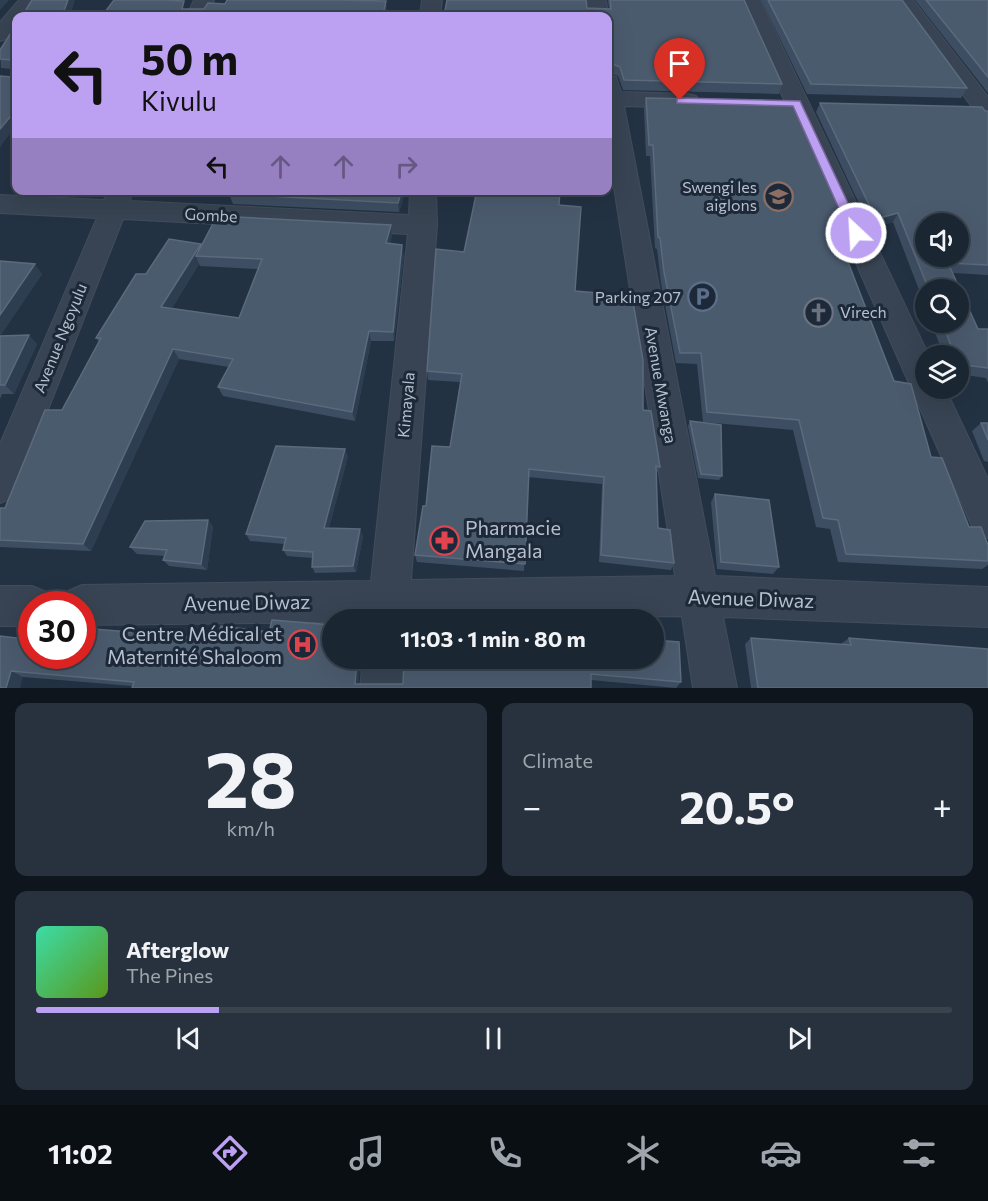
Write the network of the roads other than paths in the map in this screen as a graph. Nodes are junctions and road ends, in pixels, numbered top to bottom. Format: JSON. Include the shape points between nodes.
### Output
{"nodes":[{"id":1,"x":29,"y":0,"type":"edge"},
{"id":2,"x":750,"y":0,"type":"edge"},
{"id":3,"x":903,"y":0,"type":"edge"},
{"id":4,"x":19,"y":12,"type":"edge"},
{"id":5,"x":12,"y":21,"type":"edge"},
{"id":6,"x":0,"y":36,"type":"edge"},
{"id":7,"x":612,"y":93,"type":"edge"},
{"id":8,"x":715,"y":101,"type":"edge"},
{"id":9,"x":960,"y":107,"type":"edge"},
{"id":10,"x":986,"y":110,"type":"edge"},
{"id":11,"x":612,"y":112,"type":"edge"},
{"id":12,"x":423,"y":195,"type":"edge"},
{"id":13,"x":117,"y":201,"type":"edge"},
{"id":14,"x":0,"y":204,"type":"edge"},
{"id":15,"x":423,"y":225,"type":"junction"},
{"id":16,"x":915,"y":360,"type":"edge"},
{"id":17,"x":933,"y":399,"type":"edge"},
{"id":18,"x":0,"y":486,"type":"edge"},
{"id":19,"x":988,"y":520,"type":"edge"},
{"id":20,"x":699,"y":596,"type":"junction"},
{"id":21,"x":96,"y":605,"type":"edge"},
{"id":22,"x":0,"y":606,"type":"edge"},
{"id":23,"x":18,"y":606,"type":"edge"},
{"id":24,"x":988,"y":607,"type":"edge"},
{"id":25,"x":327,"y":609,"type":"edge"},
{"id":26,"x":388,"y":609,"type":"edge"},
{"id":27,"x":410,"y":609,"type":"edge"},
{"id":28,"x":383,"y":669,"type":"edge"},
{"id":29,"x":382,"y":688,"type":"edge"},
{"id":30,"x":715,"y":688,"type":"edge"}],
"edges":[{"from":1,"to":4,"type":"street"},
{"from":2,"to":16,"type":"street"},
{"from":3,"to":10,"type":"street"},
{"from":5,"to":6,"type":"street"},
{"from":7,"to":8,"type":"street"},
{"from":9,"to":10,"type":"street"},
{"from":11,"to":20,"type":"street","name":"Avenue Mwanga"},
{"from":12,"to":15,"type":"street","name":"Kimayala"},
{"from":13,"to":14,"type":"street","name":"Gombe"},
{"from":13,"to":15,"type":"street","name":"Gombe"},
{"from":13,"to":18,"type":"street","name":"Avenue Ngoyulu"},
{"from":15,"to":26,"type":"street","name":"Kimayala"},
{"from":17,"to":19,"type":"street"},
{"from":20,"to":24,"type":"street","name":"Avenue Diwaz"},
{"from":20,"to":27,"type":"street","name":"Avenue Diwaz"},
{"from":20,"to":30,"type":"street","name":"Avenue Mwanga"},
{"from":21,"to":25,"type":"street","name":"Avenue Diwaz"},
{"from":22,"to":23,"type":"street"},
{"from":28,"to":29,"type":"street"}]}
